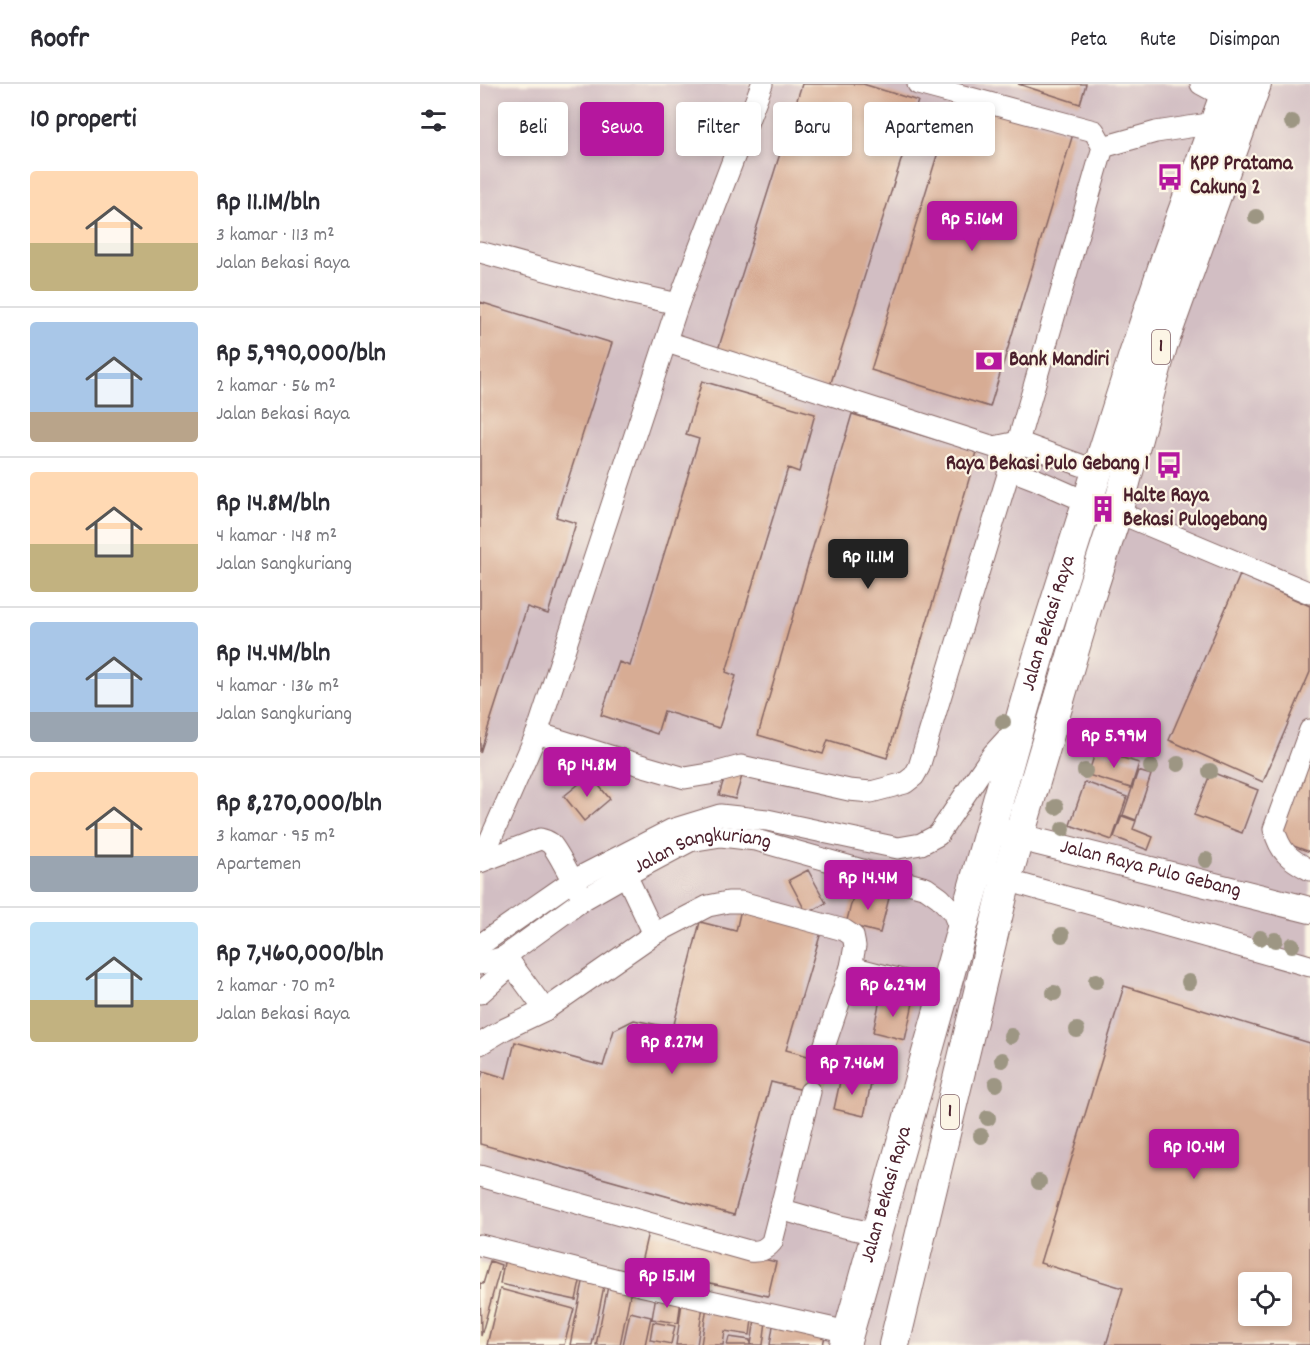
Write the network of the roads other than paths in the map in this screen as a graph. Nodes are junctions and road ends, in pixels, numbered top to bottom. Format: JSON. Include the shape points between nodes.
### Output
{"nodes":[{"id":1,"x":762,"y":84,"type":"edge"},
{"id":2,"x":918,"y":84,"type":"edge"},
{"id":3,"x":1256,"y":84,"type":"edge"},
{"id":4,"x":1218,"y":97,"type":"edge"},
{"id":5,"x":1103,"y":147,"type":"junction"},
{"id":6,"x":480,"y":252,"type":"edge"},
{"id":7,"x":678,"y":304,"type":"junction"},
{"id":8,"x":667,"y":342,"type":"junction"},
{"id":9,"x":1151,"y":343,"type":"junction"},
{"id":10,"x":1018,"y":442,"type":"junction"},
{"id":11,"x":994,"y":447,"type":"junction"},
{"id":12,"x":1009,"y":469,"type":"junction"},
{"id":13,"x":1097,"y":471,"type":"junction"},
{"id":14,"x":1088,"y":502,"type":"junction"},
{"id":15,"x":1118,"y":512,"type":"junction"},
{"id":16,"x":1310,"y":593,"type":"edge"},
{"id":17,"x":1019,"y":727,"type":"junction"},
{"id":18,"x":1310,"y":730,"type":"edge"},
{"id":19,"x":537,"y":733,"type":"junction"},
{"id":20,"x":720,"y":815,"type":"junction"},
{"id":21,"x":990,"y":830,"type":"junction"},
{"id":22,"x":721,"y":836,"type":"junction"},
{"id":23,"x":1019,"y":838,"type":"junction"},
{"id":24,"x":480,"y":862,"type":"edge"},
{"id":25,"x":979,"y":868,"type":"junction"},
{"id":26,"x":1310,"y":870,"type":"edge"},
{"id":27,"x":626,"y":875,"type":"junction"},
{"id":28,"x":1006,"y":880,"type":"junction"},
{"id":29,"x":572,"y":881,"type":"junction"},
{"id":30,"x":584,"y":899,"type":"junction"},
{"id":31,"x":1310,"y":910,"type":"edge"},
{"id":32,"x":961,"y":932,"type":"junction"},
{"id":33,"x":654,"y":934,"type":"junction"},
{"id":34,"x":480,"y":945,"type":"edge"},
{"id":35,"x":508,"y":961,"type":"junction"},
{"id":36,"x":480,"y":964,"type":"edge"},
{"id":37,"x":1310,"y":966,"type":"edge"},
{"id":38,"x":851,"y":967,"type":"junction"},
{"id":39,"x":944,"y":991,"type":"junction"},
{"id":40,"x":480,"y":993,"type":"edge"},
{"id":41,"x":545,"y":1010,"type":"junction"},
{"id":42,"x":480,"y":1044,"type":"edge"},
{"id":43,"x":820,"y":1059,"type":"tunnel mouth"},
{"id":44,"x":810,"y":1092,"type":"tunnel mouth"},
{"id":45,"x":905,"y":1129,"type":"junction"},
{"id":46,"x":480,"y":1176,"type":"edge"},
{"id":47,"x":780,"y":1209,"type":"junction"},
{"id":48,"x":876,"y":1234,"type":"junction"},
{"id":49,"x":480,"y":1245,"type":"edge"},
{"id":50,"x":853,"y":1341,"type":"edge"},
{"id":51,"x":894,"y":1345,"type":"edge"}],
"edges":[{"from":1,"to":7,"type":"street"},
{"from":2,"to":5,"type":"street","via":[[1094,131]]},
{"from":3,"to":9,"type":"highway","name":"Jalan Bekasi Raya","number":"1"},
{"from":4,"to":5,"type":"street","via":[[1156,132]]},
{"from":4,"to":9,"type":"highway","name":"Jalan Bekasi Raya","number":"1","via":[[1170,248]]},
{"from":5,"to":10,"type":"street"},
{"from":6,"to":7,"type":"street"},
{"from":7,"to":8,"type":"street"},
{"from":8,"to":11,"type":"street"},
{"from":8,"to":19,"type":"street"},
{"from":9,"to":13,"type":"highway","name":"Jalan Bekasi Raya","number":"1"},
{"from":9,"to":15,"type":"highway","name":"Jalan Bekasi Raya","number":"1"},
{"from":10,"to":11,"type":"street"},
{"from":10,"to":12,"type":"street"},
{"from":10,"to":13,"type":"street"},
{"from":11,"to":12,"type":"street"},
{"from":12,"to":14,"type":"street"},
{"from":12,"to":19,"type":"street","via":[[919,767],[905,783],[872,792],[849,790],[741,766],[686,778]]},
{"from":13,"to":14,"type":"highway","name":"Jalan Bekasi Raya","number":"1"},
{"from":14,"to":17,"type":"highway","name":"Jalan Bekasi Raya","number":"1"},
{"from":15,"to":16,"type":"street"},
{"from":15,"to":23,"type":"highway","name":"Jalan Bekasi Raya","number":"1"},
{"from":17,"to":20,"type":"street","via":[[993,754],[938,835],[921,844],[898,848],[767,820]]},
{"from":17,"to":21,"type":"highway","name":"Jalan Bekasi Raya","number":"1"},
{"from":18,"to":26,"type":"street","via":[[1274,829],[1282,851]]},
{"from":19,"to":24,"type":"street"},
{"from":20,"to":22,"type":"street"},
{"from":20,"to":29,"type":"street","name":"Jalan Sangkuriang","via":[[671,830]]},
{"from":21,"to":23,"type":"main road","name":"Jalan Raya Pulo Gebang"},
{"from":21,"to":25,"type":"highway","name":"Jalan Bekasi Raya","number":"1"},
{"from":22,"to":27,"type":"street","name":"Jalan Sangkuriang","via":[[690,841]]},
{"from":22,"to":32,"type":"street","name":"Jalan Sangkuriang","via":[[756,840],[926,888],[953,912]]},
{"from":23,"to":28,"type":"highway","name":"Jalan Bekasi Raya","number":"1"},
{"from":23,"to":31,"type":"main road","name":"Jalan Raya Pulo Gebang"},
{"from":24,"to":29,"type":"street","via":[[540,839],[552,845]]},
{"from":25,"to":28,"type":"street"},
{"from":25,"to":32,"type":"highway","name":"Jalan Bekasi Raya","number":"1"},
{"from":27,"to":30,"type":"street","name":"Jalan Sangkuriang"},
{"from":27,"to":33,"type":"street"},
{"from":28,"to":37,"type":"street"},
{"from":28,"to":51,"type":"highway","name":"Jalan Bekasi Raya","number":"1"},
{"from":29,"to":30,"type":"street"},
{"from":29,"to":34,"type":"street","name":"Jalan Sangkuriang"},
{"from":30,"to":35,"type":"street","name":"Jalan Sangkuriang"},
{"from":32,"to":39,"type":"highway","name":"Jalan Bekasi Raya","number":"1"},
{"from":33,"to":38,"type":"street","via":[[708,906],[741,902],[844,930],[853,936],[855,946]]},
{"from":33,"to":41,"type":"street"},
{"from":35,"to":36,"type":"street","name":"Jalan Sangkuriang"},
{"from":35,"to":40,"type":"street"},
{"from":35,"to":41,"type":"street"},
{"from":38,"to":39,"type":"street"},
{"from":38,"to":43,"type":"street"},
{"from":39,"to":45,"type":"highway","name":"Jalan Bekasi Raya","number":"1"},
{"from":41,"to":42,"type":"street"},
{"from":44,"to":47,"type":"street"},
{"from":45,"to":48,"type":"highway","name":"Jalan Bekasi Raya","number":"1"},
{"from":45,"to":50,"type":"highway","via":[[889,1242]]},
{"from":46,"to":47,"type":"street","via":[[749,1251],[766,1249]]},
{"from":47,"to":48,"type":"street"},
{"from":48,"to":50,"type":"highway","name":"Jalan Bekasi Raya","number":"1"},
{"from":49,"to":50,"type":"street"}]}
